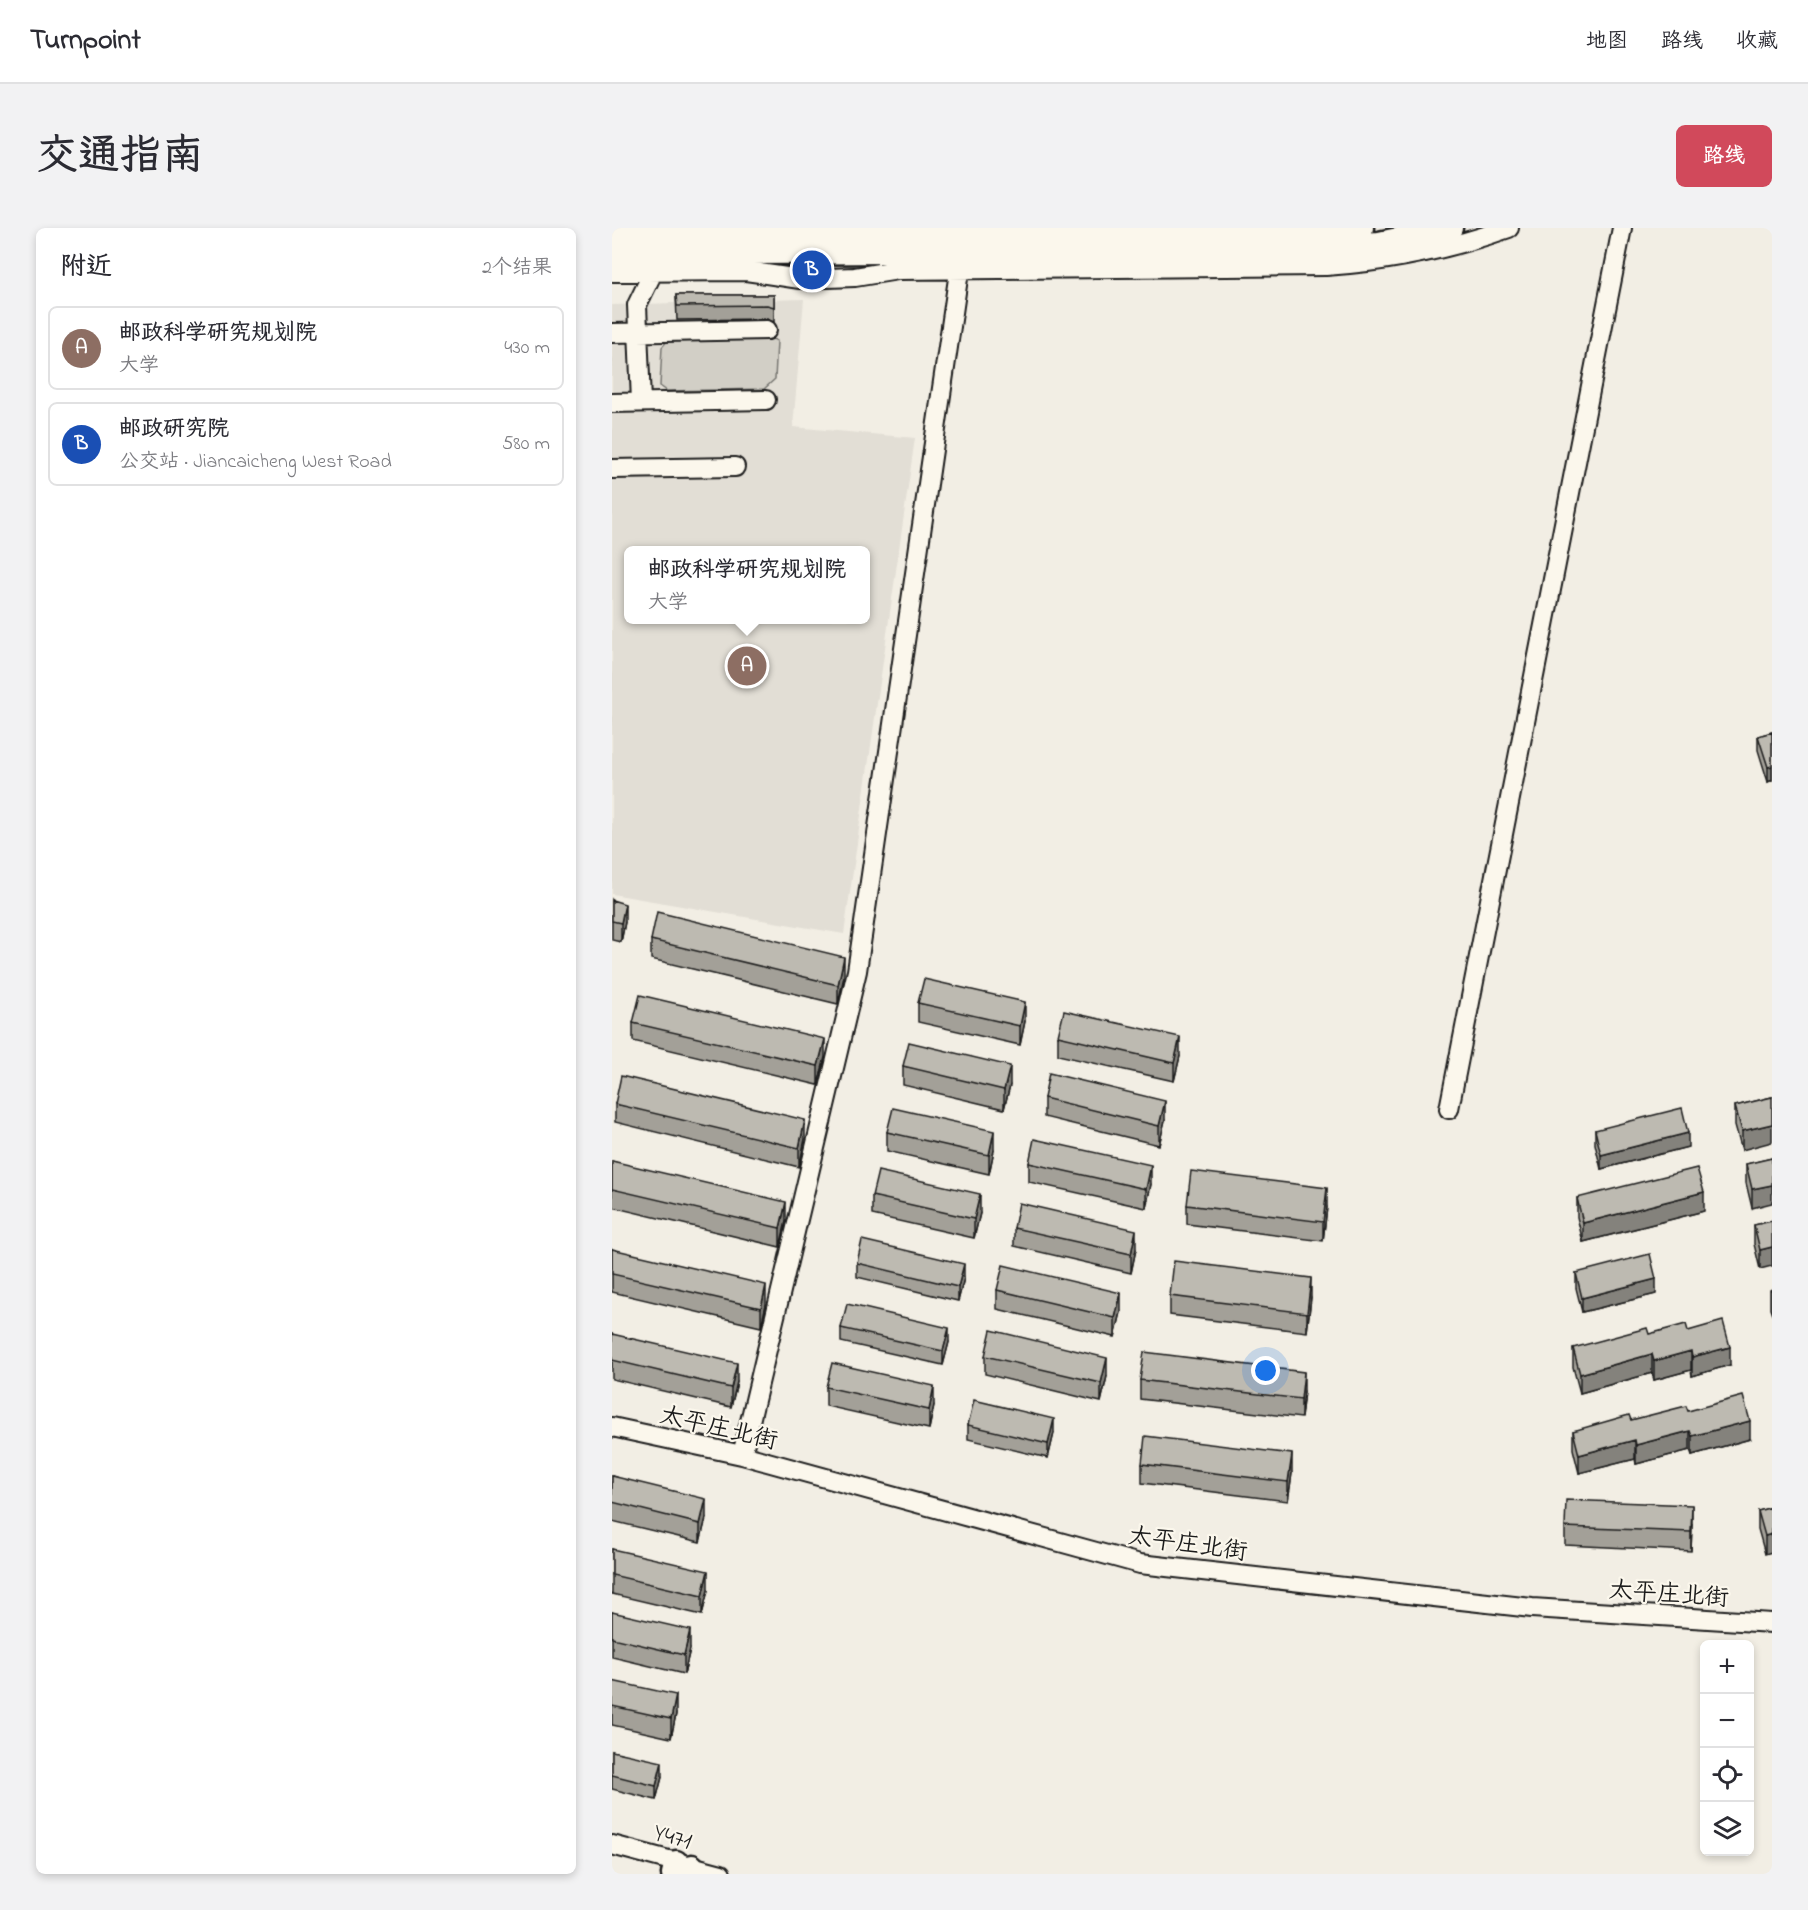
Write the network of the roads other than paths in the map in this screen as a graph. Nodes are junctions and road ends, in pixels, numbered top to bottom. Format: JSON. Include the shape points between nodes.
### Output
{"nodes":[{"id":1,"x":1362,"y":228,"type":"edge"},
{"id":2,"x":1451,"y":228,"type":"edge"},
{"id":3,"x":1509,"y":228,"type":"edge"},
{"id":4,"x":1622,"y":228,"type":"edge"},
{"id":5,"x":612,"y":236,"type":"edge"},
{"id":6,"x":661,"y":247,"type":"edge"},
{"id":7,"x":612,"y":254,"type":"edge"},
{"id":8,"x":960,"y":261,"type":"junction"},
{"id":9,"x":612,"y":272,"type":"edge"},
{"id":10,"x":767,"y":330,"type":"dead end"},
{"id":11,"x":612,"y":333,"type":"edge"},
{"id":12,"x":638,"y":333,"type":"junction"},
{"id":13,"x":766,"y":400,"type":"dead end"},
{"id":14,"x":641,"y":402,"type":"junction"},
{"id":15,"x":612,"y":404,"type":"edge"},
{"id":16,"x":735,"y":467,"type":"dead end"},
{"id":17,"x":612,"y":469,"type":"edge"},
{"id":18,"x":1449,"y":1109,"type":"dead end"},
{"id":19,"x":612,"y":1427,"type":"edge"},
{"id":20,"x":741,"y":1455,"type":"junction"},
{"id":21,"x":1772,"y":1623,"type":"edge"},
{"id":22,"x":612,"y":1845,"type":"edge"},
{"id":23,"x":683,"y":1869,"type":"edge"},
{"id":24,"x":721,"y":1874,"type":"edge"}],
"edges":[{"from":1,"to":6,"type":"main road"},
{"from":2,"to":8,"type":"main road","via":[[1332,248]]},
{"from":3,"to":8,"type":"street","via":[[1435,251],[1346,265]]},
{"from":4,"to":18,"type":"street"},
{"from":5,"to":6,"type":"main road"},
{"from":6,"to":7,"type":"main road"},
{"from":6,"to":8,"type":"main road"},
{"from":6,"to":9,"type":"street"},
{"from":6,"to":12,"type":"street","via":[[637,305]]},
{"from":8,"to":20,"type":"street","via":[[857,971]]},
{"from":10,"to":12,"type":"street"},
{"from":11,"to":12,"type":"street"},
{"from":12,"to":14,"type":"street"},
{"from":13,"to":14,"type":"street"},
{"from":14,"to":15,"type":"street"},
{"from":16,"to":17,"type":"street"},
{"from":19,"to":20,"type":"street","name":"太平庄北街"},
{"from":20,"to":21,"type":"street","name":"太平庄北街","via":[[1140,1564],[1532,1608]]},
{"from":22,"to":23,"type":"street","name":"Y471"},
{"from":23,"to":24,"type":"street","name":"Y471"}]}
